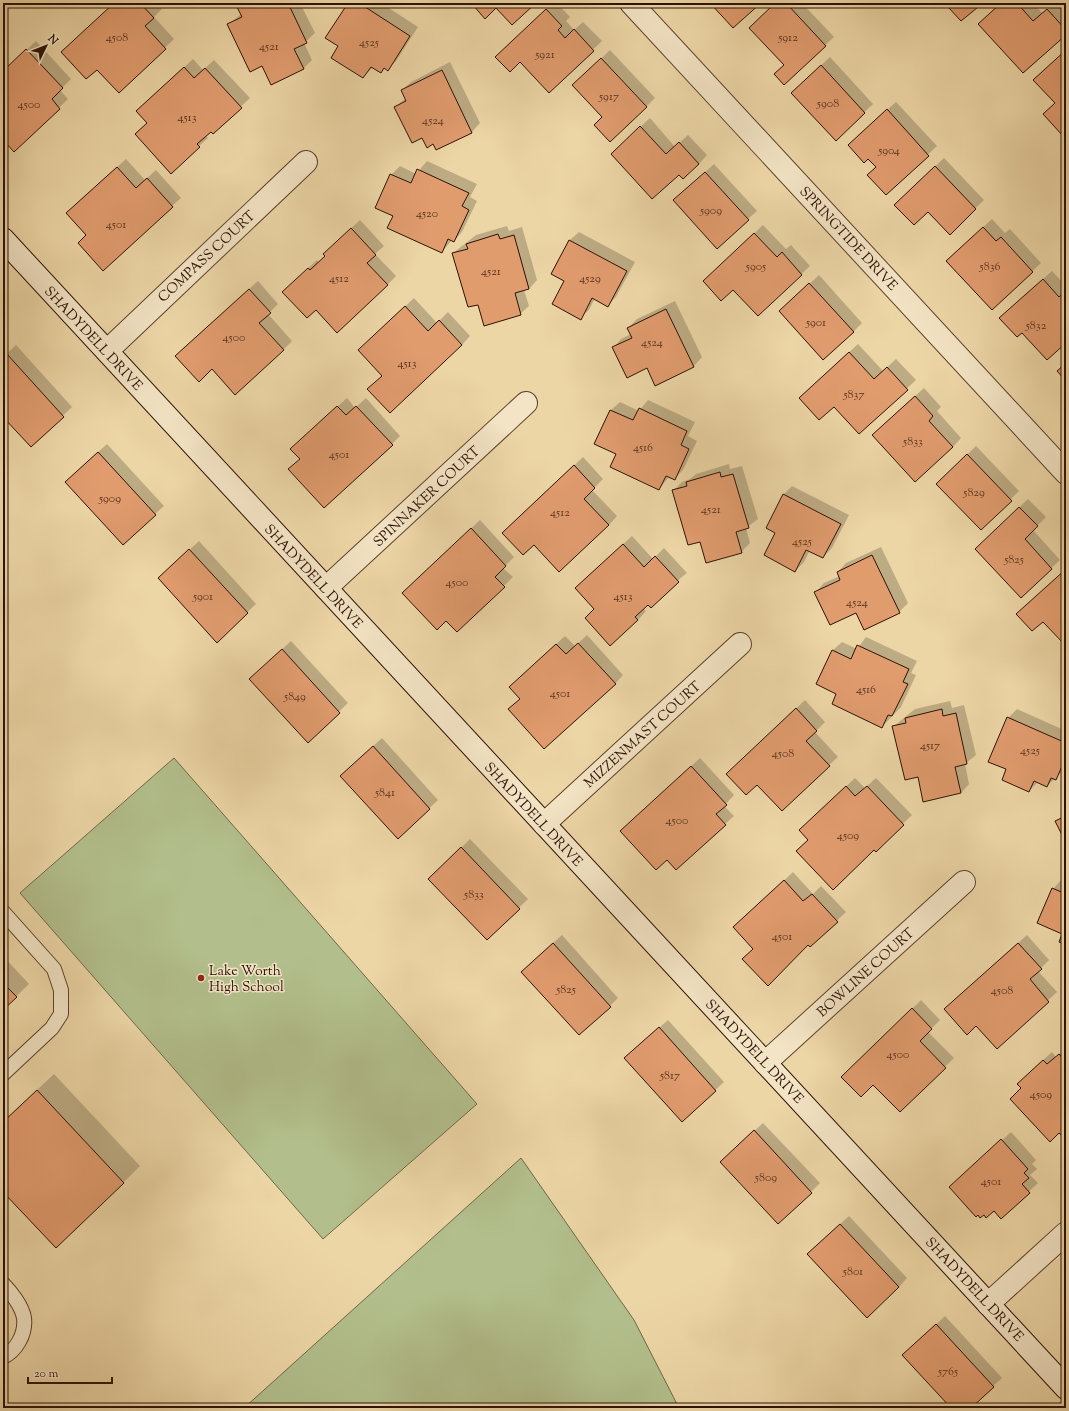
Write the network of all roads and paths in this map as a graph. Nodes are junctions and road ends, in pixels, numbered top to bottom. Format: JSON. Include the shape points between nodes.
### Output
{"nodes":[{"id":1,"x":631,"y":3,"type":"edge"},
{"id":2,"x":306,"y":162,"type":"dead end"},
{"id":3,"x":3,"y":239,"type":"edge"},
{"id":4,"x":106,"y":351,"type":"junction"},
{"id":5,"x":526,"y":403,"type":"dead end"},
{"id":6,"x":1066,"y":474,"type":"edge"},
{"id":7,"x":326,"y":588,"type":"junction"},
{"id":8,"x":740,"y":644,"type":"dead end"},
{"id":9,"x":544,"y":824,"type":"junction"},
{"id":10,"x":964,"y":882,"type":"dead end"},
{"id":11,"x":3,"y":912,"type":"edge"},
{"id":12,"x":766,"y":1063,"type":"junction"},
{"id":13,"x":3,"y":1074,"type":"edge"},
{"id":14,"x":1066,"y":1233,"type":"edge"},
{"id":15,"x":3,"y":1284,"type":"edge"},
{"id":16,"x":988,"y":1304,"type":"junction"},
{"id":17,"x":3,"y":1357,"type":"edge"},
{"id":18,"x":1066,"y":1388,"type":"edge"}],
"edges":[{"from":1,"to":6,"type":"street","name":"SPRINGTIDE DRIVE"},
{"from":2,"to":4,"type":"street","name":"COMPASS COURT"},
{"from":3,"to":4,"type":"street","name":"SHADYDELL DRIVE"},
{"from":4,"to":7,"type":"street","name":"SHADYDELL DRIVE"},
{"from":5,"to":7,"type":"street","name":"SPINNAKER COURT"},
{"from":7,"to":9,"type":"street","name":"SHADYDELL DRIVE"},
{"from":8,"to":9,"type":"street","name":"MIZZENMAST COURT"},
{"from":9,"to":12,"type":"street","name":"SHADYDELL DRIVE"},
{"from":10,"to":12,"type":"street","name":"BOWLINE COURT"},
{"from":11,"to":13,"type":"lane","via":[[54,969],[61,990],[61,1014],[52,1028]]},
{"from":12,"to":16,"type":"street","name":"SHADYDELL DRIVE"},
{"from":14,"to":16,"type":"street"},
{"from":15,"to":17,"type":"lane","via":[[12,1294],[24,1318],[22,1336],[13,1352]]},
{"from":16,"to":18,"type":"street","name":"SHADYDELL DRIVE"}]}
